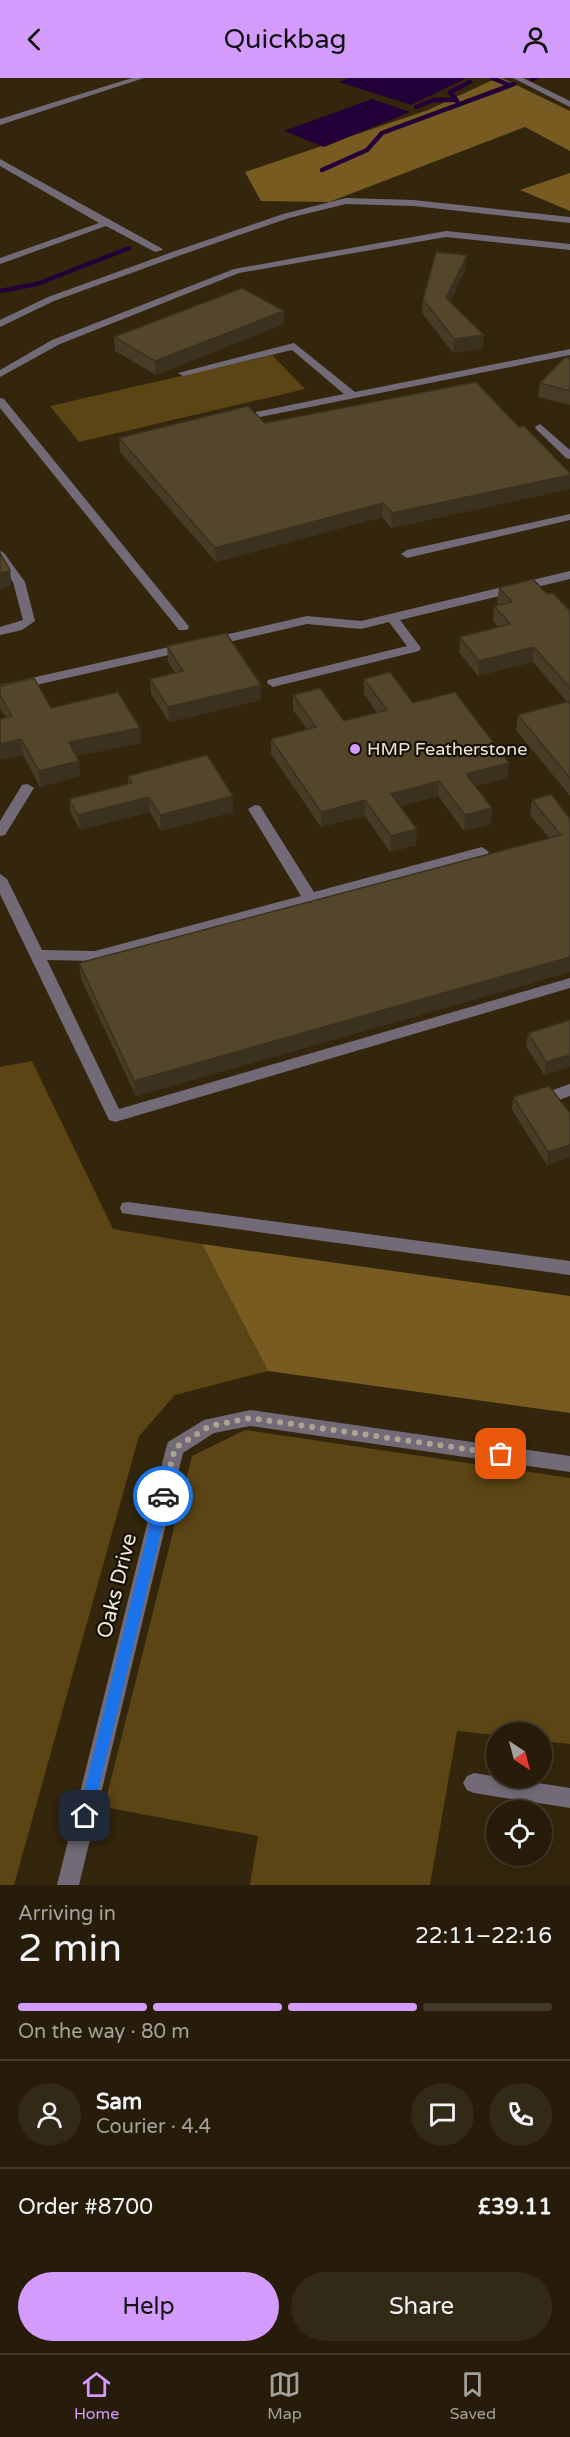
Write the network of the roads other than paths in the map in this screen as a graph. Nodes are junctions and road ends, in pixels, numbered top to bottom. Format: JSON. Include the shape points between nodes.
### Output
{"nodes":[{"id":1,"x":140,"y":78,"type":"edge"},
{"id":2,"x":516,"y":78,"type":"edge"},
{"id":3,"x":570,"y":104,"type":"edge"},
{"id":4,"x":0,"y":122,"type":"edge"},
{"id":5,"x":0,"y":162,"type":"edge"},
{"id":6,"x":570,"y":220,"type":"edge"},
{"id":7,"x":107,"y":223,"type":"junction"},
{"id":8,"x":570,"y":247,"type":"edge"},
{"id":9,"x":158,"y":250,"type":"dead end"},
{"id":10,"x":0,"y":261,"type":"edge"},
{"id":11,"x":0,"y":324,"type":"edge"},
{"id":12,"x":570,"y":352,"type":"edge"},
{"id":13,"x":183,"y":373,"type":"dead end"},
{"id":14,"x":0,"y":374,"type":"edge"},
{"id":15,"x":352,"y":395,"type":"junction"},
{"id":16,"x":0,"y":401,"type":"edge"},
{"id":17,"x":260,"y":414,"type":"edge"},
{"id":18,"x":540,"y":427,"type":"dead end"},
{"id":19,"x":570,"y":456,"type":"edge"},
{"id":20,"x":570,"y":517,"type":"edge"},
{"id":21,"x":407,"y":554,"type":"dead end"},
{"id":22,"x":0,"y":555,"type":"edge"},
{"id":23,"x":570,"y":576,"type":"edge"},
{"id":24,"x":392,"y":618,"type":"junction"},
{"id":25,"x":183,"y":627,"type":"dead end"},
{"id":26,"x":0,"y":631,"type":"edge"},
{"id":27,"x":273,"y":683,"type":"dead end"},
{"id":28,"x":0,"y":689,"type":"edge"},
{"id":29,"x":27,"y":788,"type":"dead end"},
{"id":30,"x":255,"y":809,"type":"dead end"},
{"id":31,"x":0,"y":832,"type":"edge"},
{"id":32,"x":482,"y":852,"type":"dead end"},
{"id":33,"x":0,"y":879,"type":"edge"},
{"id":34,"x":310,"y":898,"type":"junction"},
{"id":35,"x":36,"y":955,"type":"junction"},
{"id":36,"x":570,"y":983,"type":"edge"},
{"id":37,"x":128,"y":1208,"type":"dead end"},
{"id":38,"x":570,"y":1268,"type":"edge"},
{"id":39,"x":570,"y":1464,"type":"edge"},
{"id":40,"x":474,"y":1783,"type":"dead end"},
{"id":41,"x":570,"y":1798,"type":"edge"},
{"id":42,"x":68,"y":1885,"type":"edge"}],
"edges":[{"from":1,"to":4,"type":"street"},
{"from":2,"to":3,"type":"street"},
{"from":5,"to":7,"type":"street"},
{"from":6,"to":11,"type":"street","via":[[414,203],[346,201],[286,216],[178,253],[51,299]]},
{"from":7,"to":9,"type":"street"},
{"from":7,"to":10,"type":"street"},
{"from":8,"to":14,"type":"street","via":[[446,234],[237,272],[56,342]]},
{"from":12,"to":15,"type":"street"},
{"from":13,"to":15,"type":"street","via":[[294,346]]},
{"from":15,"to":17,"type":"street"},
{"from":16,"to":25,"type":"street"},
{"from":18,"to":19,"type":"street"},
{"from":20,"to":21,"type":"street"},
{"from":22,"to":26,"type":"street","via":[[19,582],[29,621]]},
{"from":23,"to":24,"type":"street"},
{"from":24,"to":27,"type":"street","via":[[414,648]]},
{"from":24,"to":28,"type":"street","via":[[361,625],[307,620]]},
{"from":29,"to":31,"type":"street"},
{"from":30,"to":34,"type":"street"},
{"from":32,"to":34,"type":"street"},
{"from":33,"to":35,"type":"street"},
{"from":34,"to":35,"type":"street","via":[[95,956]]},
{"from":35,"to":36,"type":"street","via":[[115,1116]]},
{"from":37,"to":38,"type":"street"},
{"from":39,"to":42,"type":"street","name":"Oaks Drive","via":[[250,1418],[210,1426],[175,1448]]},
{"from":40,"to":41,"type":"street"}]}
